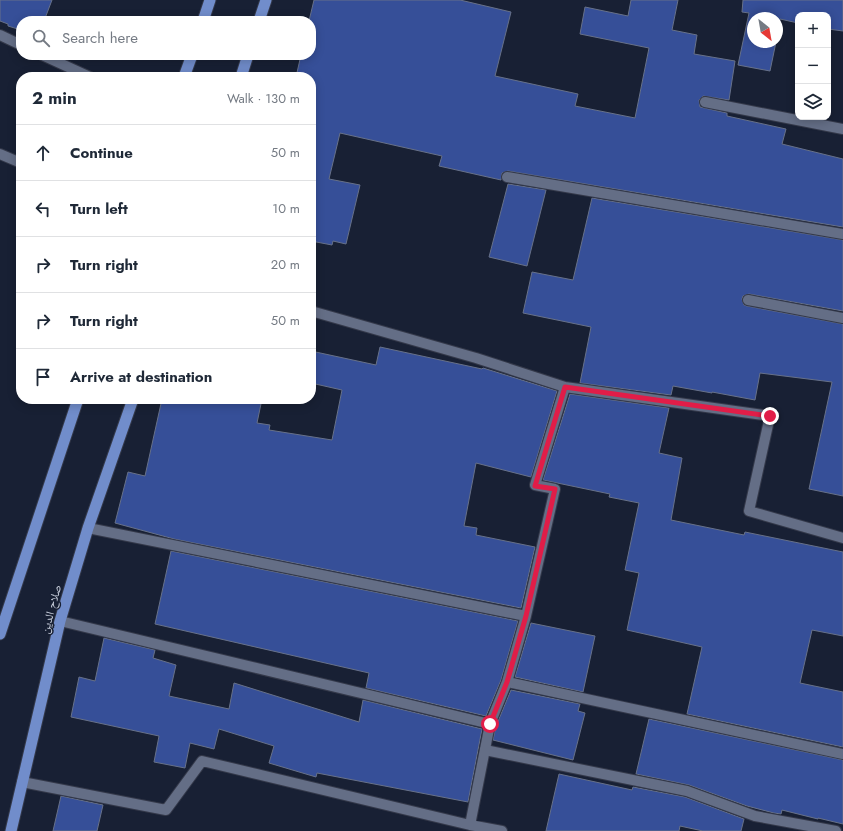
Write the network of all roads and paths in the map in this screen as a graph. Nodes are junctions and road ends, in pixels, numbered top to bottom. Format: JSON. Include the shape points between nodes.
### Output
{"nodes":[{"id":1,"x":210,"y":0,"type":"edge"},
{"id":2,"x":266,"y":0,"type":"edge"},
{"id":3,"x":205,"y":16,"type":"edge"},
{"id":4,"x":261,"y":16,"type":"edge"},
{"id":5,"x":0,"y":35,"type":"edge"},
{"id":6,"x":16,"y":43,"type":"edge"},
{"id":7,"x":53,"y":60,"type":"edge"},
{"id":8,"x":190,"y":60,"type":"edge"},
{"id":9,"x":246,"y":60,"type":"edge"},
{"id":10,"x":79,"y":72,"type":"edge"},
{"id":11,"x":186,"y":72,"type":"edge"},
{"id":12,"x":243,"y":72,"type":"edge"},
{"id":13,"x":705,"y":102,"type":"dead end"},
{"id":14,"x":843,"y":129,"type":"edge"},
{"id":15,"x":0,"y":154,"type":"edge"},
{"id":16,"x":16,"y":161,"type":"edge"},
{"id":17,"x":507,"y":177,"type":"dead end"},
{"id":18,"x":843,"y":234,"type":"edge"},
{"id":19,"x":748,"y":300,"type":"dead end"},
{"id":20,"x":316,"y":313,"type":"edge"},
{"id":21,"x":843,"y":318,"type":"edge"},
{"id":22,"x":565,"y":387,"type":"junction"},
{"id":23,"x":76,"y":404,"type":"edge"},
{"id":24,"x":131,"y":404,"type":"edge"},
{"id":25,"x":88,"y":528,"type":"junction"},
{"id":26,"x":843,"y":538,"type":"edge"},
{"id":27,"x":3,"y":613,"type":"edge"},
{"id":28,"x":526,"y":616,"type":"junction"},
{"id":29,"x":60,"y":621,"type":"junction"},
{"id":30,"x":0,"y":634,"type":"edge"},
{"id":31,"x":507,"y":682,"type":"junction"},
{"id":32,"x":490,"y":724,"type":"junction"},
{"id":33,"x":485,"y":750,"type":"junction"},
{"id":34,"x":843,"y":754,"type":"edge"},
{"id":35,"x":22,"y":782,"type":"junction"},
{"id":36,"x":470,"y":825,"type":"junction"},
{"id":37,"x":11,"y":831,"type":"edge"},
{"id":38,"x":502,"y":831,"type":"edge"},
{"id":39,"x":836,"y":831,"type":"edge"}],
"edges":[{"from":1,"to":3,"type":"highway"},
{"from":2,"to":4,"type":"highway"},
{"from":5,"to":6,"type":"street"},
{"from":7,"to":10,"type":"street"},
{"from":8,"to":11,"type":"highway"},
{"from":9,"to":12,"type":"highway"},
{"from":13,"to":14,"type":"street"},
{"from":15,"to":16,"type":"street"},
{"from":17,"to":18,"type":"street"},
{"from":19,"to":21,"type":"street"},
{"from":20,"to":22,"type":"street","via":[[476,358]]},
{"from":22,"to":26,"type":"street","via":[[770,416],[749,511]]},
{"from":22,"to":28,"type":"street","via":[[535,486],[555,489]]},
{"from":23,"to":27,"type":"highway"},
{"from":24,"to":25,"type":"highway","name":"صلاح الدين"},
{"from":25,"to":28,"type":"street"},
{"from":25,"to":29,"type":"highway","name":"صلاح الدين"},
{"from":27,"to":30,"type":"highway"},
{"from":28,"to":31,"type":"street"},
{"from":29,"to":32,"type":"street"},
{"from":29,"to":35,"type":"highway","name":"صلاح الدين"},
{"from":31,"to":32,"type":"street"},
{"from":31,"to":34,"type":"street"},
{"from":32,"to":33,"type":"street"},
{"from":33,"to":36,"type":"street"},
{"from":33,"to":39,"type":"street","via":[[687,791],[755,816]]},
{"from":35,"to":36,"type":"street","via":[[166,810],[202,761]]},
{"from":35,"to":37,"type":"highway","name":"صلاح الدين"},
{"from":36,"to":38,"type":"street"}]}
